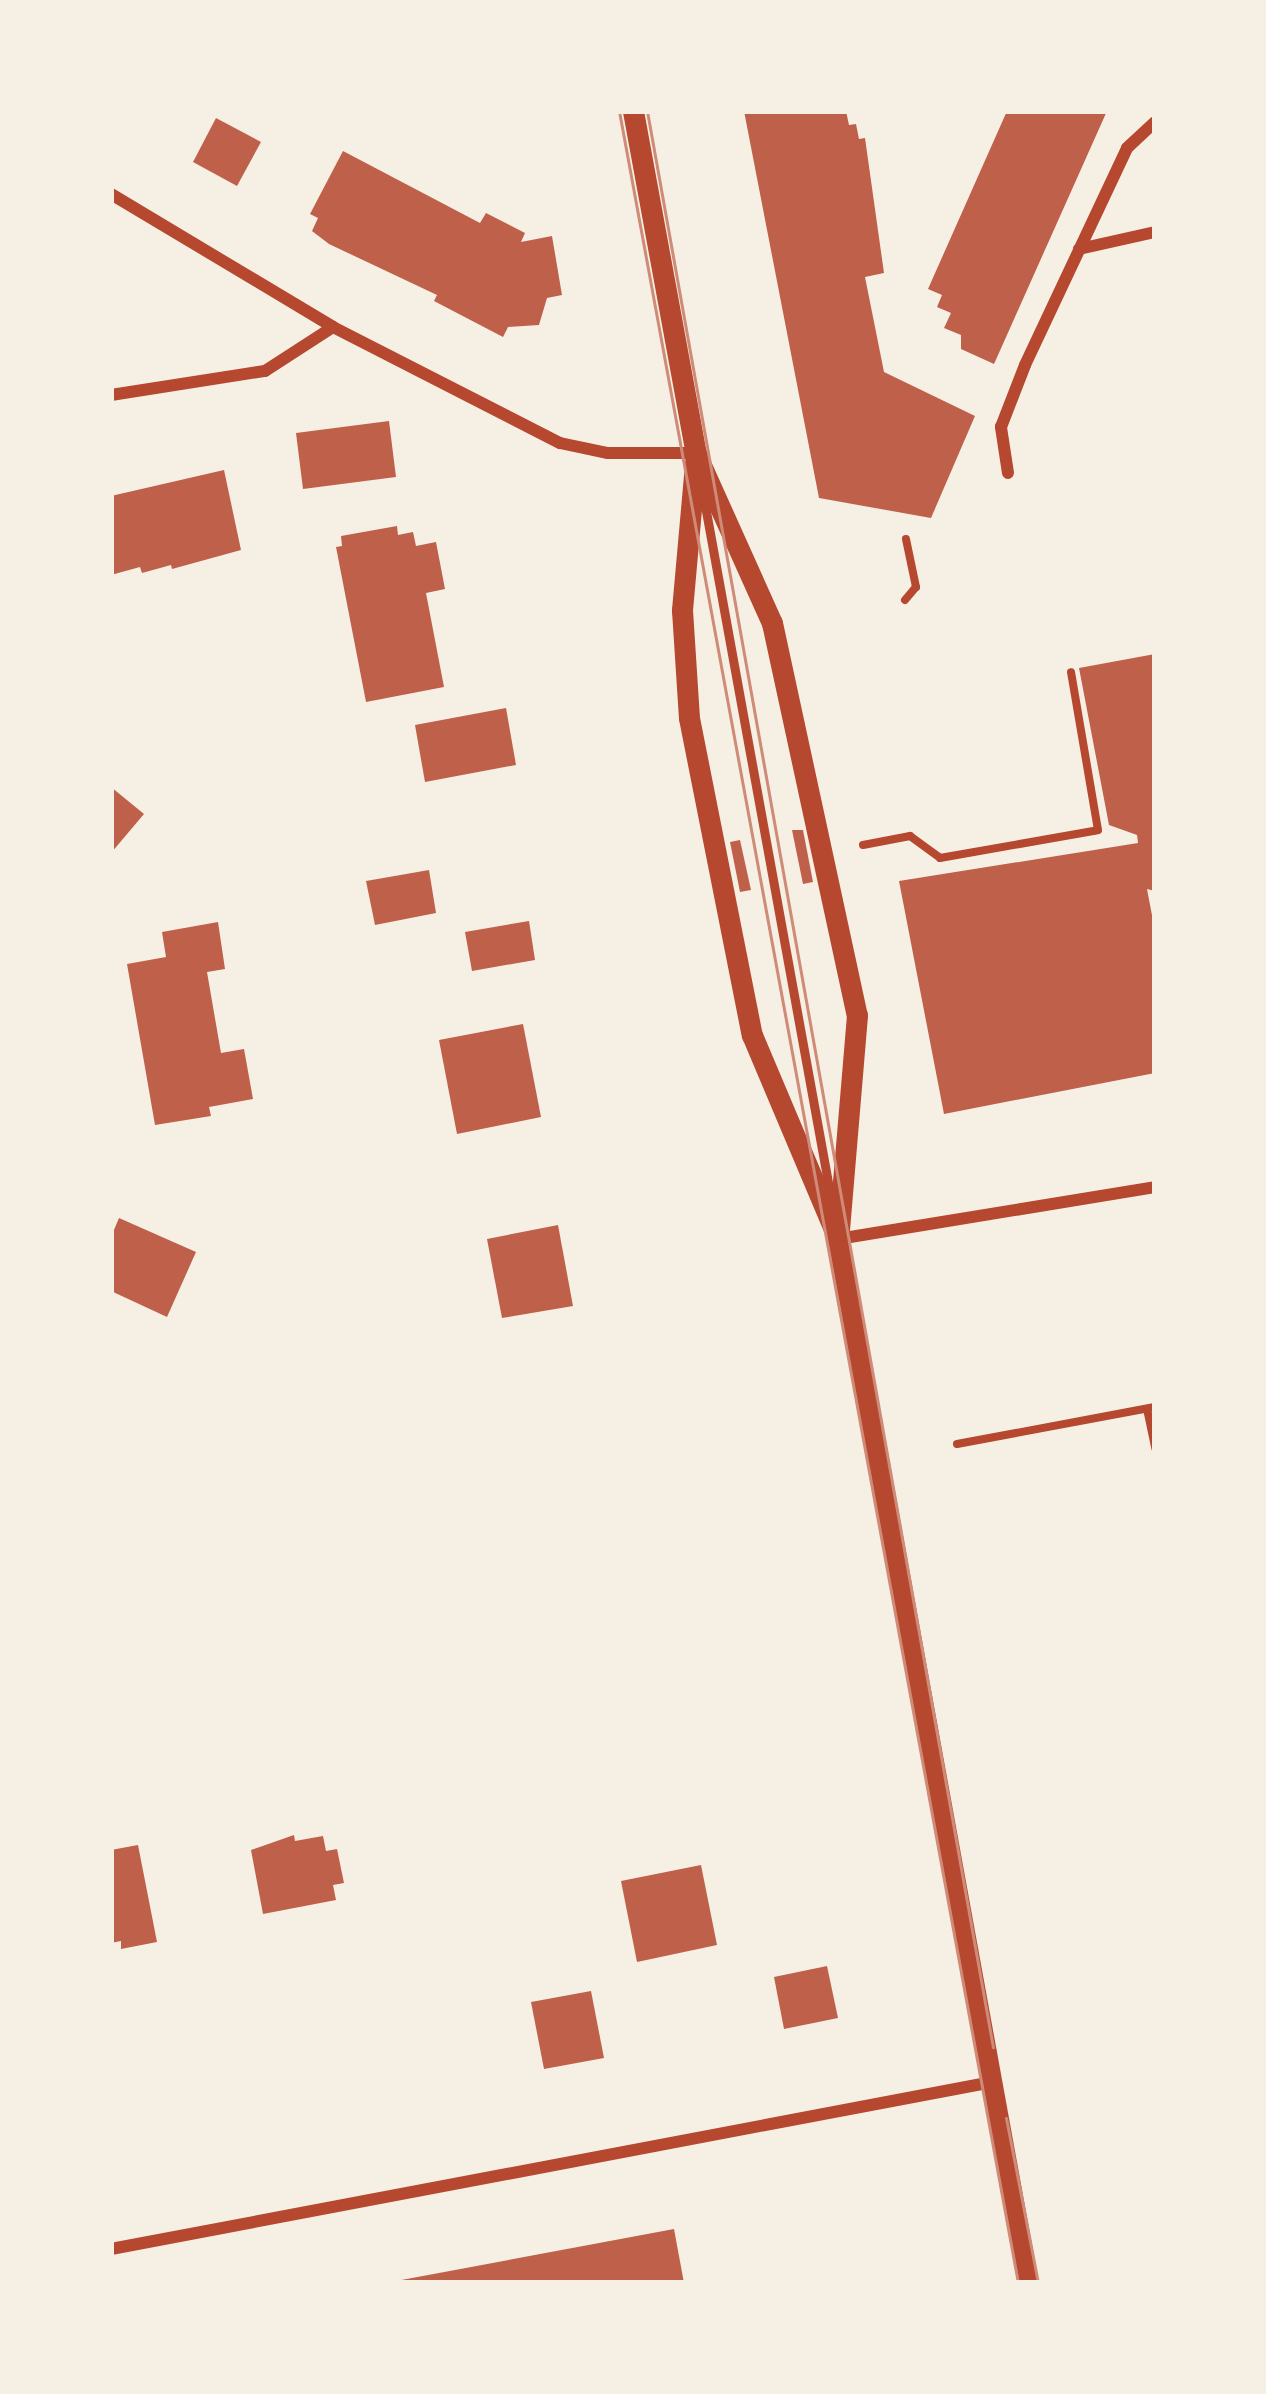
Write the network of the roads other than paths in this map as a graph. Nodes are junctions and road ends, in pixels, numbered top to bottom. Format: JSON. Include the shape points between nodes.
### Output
{"nodes":[{"id":1,"x":633,"y":111,"type":"edge"},
{"id":2,"x":1155,"y":122,"type":"edge"},
{"id":3,"x":111,"y":194,"type":"edge"},
{"id":4,"x":1155,"y":232,"type":"edge"},
{"id":5,"x":1078,"y":249,"type":"junction"},
{"id":6,"x":333,"y":327,"type":"junction"},
{"id":7,"x":111,"y":395,"type":"edge"},
{"id":8,"x":696,"y":453,"type":"junction"},
{"id":9,"x":1008,"y":472,"type":"dead end"},
{"id":10,"x":1155,"y":1187,"type":"edge"},
{"id":11,"x":838,"y":1239,"type":"junction"},
{"id":12,"x":992,"y":2082,"type":"junction"},
{"id":13,"x":111,"y":2249,"type":"edge"},
{"id":14,"x":1028,"y":2283,"type":"edge"}],
"edges":[{"from":1,"to":8,"type":"street"},
{"from":2,"to":5,"type":"street","via":[[1127,148]]},
{"from":3,"to":6,"type":"street"},
{"from":4,"to":5,"type":"street"},
{"from":5,"to":9,"type":"street","via":[[1001,427]]},
{"from":6,"to":7,"type":"street","via":[[265,371]]},
{"from":6,"to":8,"type":"street","via":[[560,443],[608,453]]},
{"from":8,"to":11,"type":"lane"},
{"from":8,"to":11,"type":"street","via":[[682,610],[689,718],[752,1035]]},
{"from":8,"to":11,"type":"street","via":[[772,623],[857,1015]]},
{"from":10,"to":11,"type":"street"},
{"from":11,"to":12,"type":"street"},
{"from":12,"to":13,"type":"street"},
{"from":12,"to":14,"type":"street"}]}
